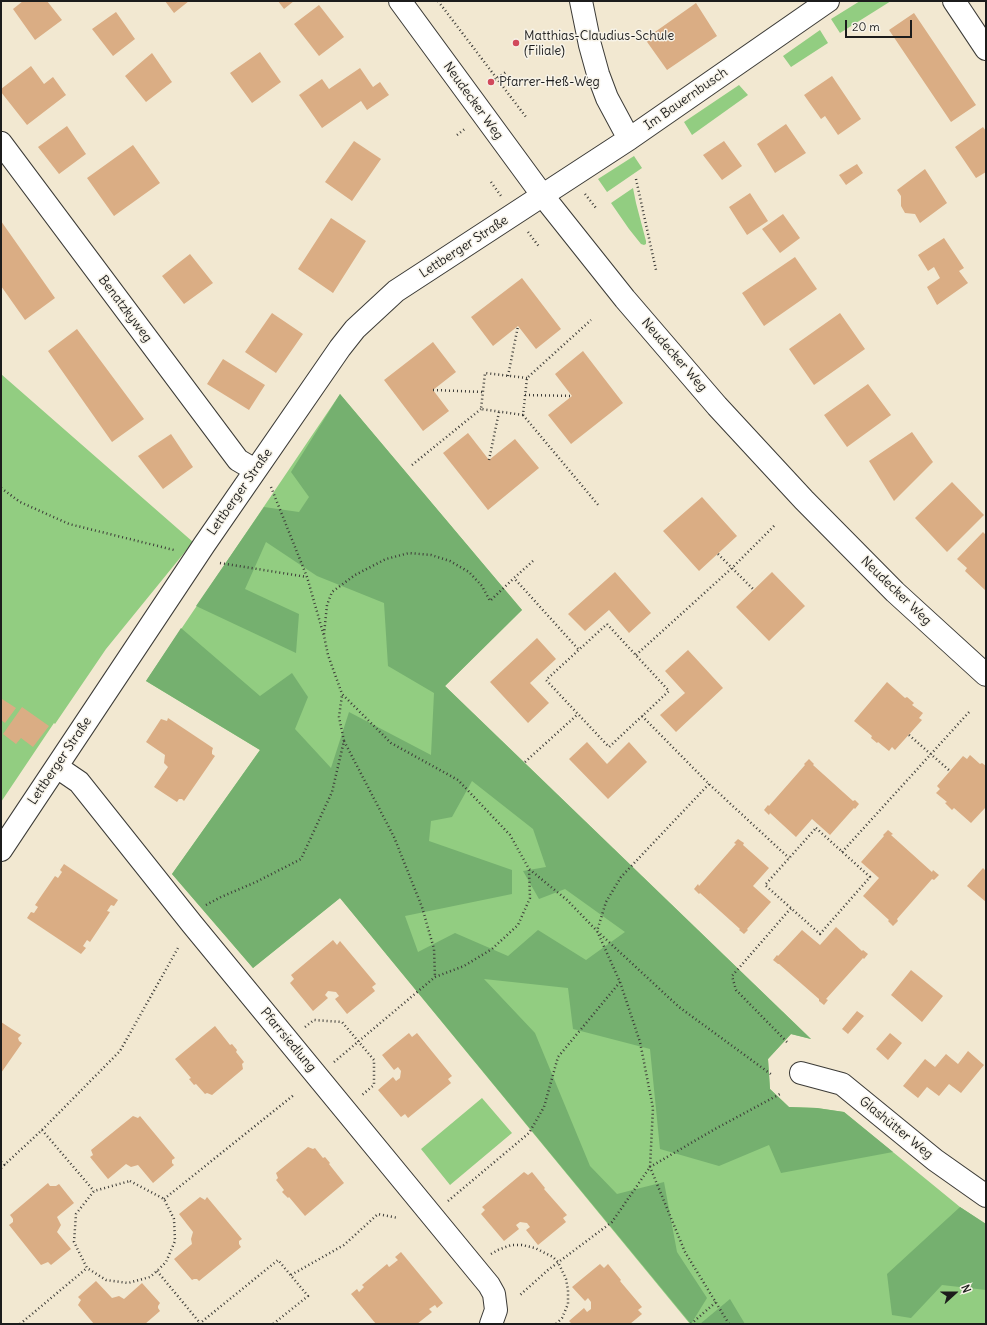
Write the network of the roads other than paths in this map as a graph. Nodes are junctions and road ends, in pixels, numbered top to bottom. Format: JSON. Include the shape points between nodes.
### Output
{"nodes":[{"id":1,"x":400,"y":1,"type":"edge"},
{"id":2,"x":581,"y":1,"type":"edge"},
{"id":3,"x":828,"y":1,"type":"edge"},
{"id":4,"x":954,"y":1,"type":"edge"},
{"id":5,"x":986,"y":49,"type":"edge"},
{"id":6,"x":630,"y":139,"type":"junction"},
{"id":7,"x":1,"y":143,"type":"edge"},
{"id":8,"x":543,"y":196,"type":"junction"},
{"id":9,"x":262,"y":477,"type":"junction"},
{"id":10,"x":986,"y":675,"type":"edge"},
{"id":11,"x":57,"y":767,"type":"junction"},
{"id":12,"x":1,"y":850,"type":"edge"},
{"id":13,"x":801,"y":1073,"type":"dead end"},
{"id":14,"x":986,"y":1196,"type":"edge"},
{"id":15,"x":490,"y":1324,"type":"edge"}],
"edges":[{"from":1,"to":8,"type":"street","name":"Neudecker Weg"},
{"from":2,"to":6,"type":"street","via":[[598,74],[607,98]]},
{"from":3,"to":6,"type":"street","name":"Im Bauernbusch"},
{"from":4,"to":5,"type":"street"},
{"from":6,"to":8,"type":"street","name":"Im Bauernbusch"},
{"from":7,"to":9,"type":"street","name":"Benatzkyweg","via":[[238,460]]},
{"from":8,"to":9,"type":"street","name":"Lettberger Straße","via":[[396,291],[355,329],[340,348]]},
{"from":8,"to":10,"type":"street","name":"Neudecker Weg","via":[[625,299],[717,406],[804,500],[895,592]]},
{"from":9,"to":11,"type":"street","name":"Lettberger Straße","via":[[201,550]]},
{"from":11,"to":12,"type":"street","name":"Lettberger Straße"},
{"from":11,"to":15,"type":"street","name":"Pfarrsiedlung","via":[[79,782],[192,924],[489,1285],[494,1294],[496,1310]]},
{"from":13,"to":14,"type":"street","name":"Glashütter Weg","via":[[842,1084],[935,1160]]}]}
